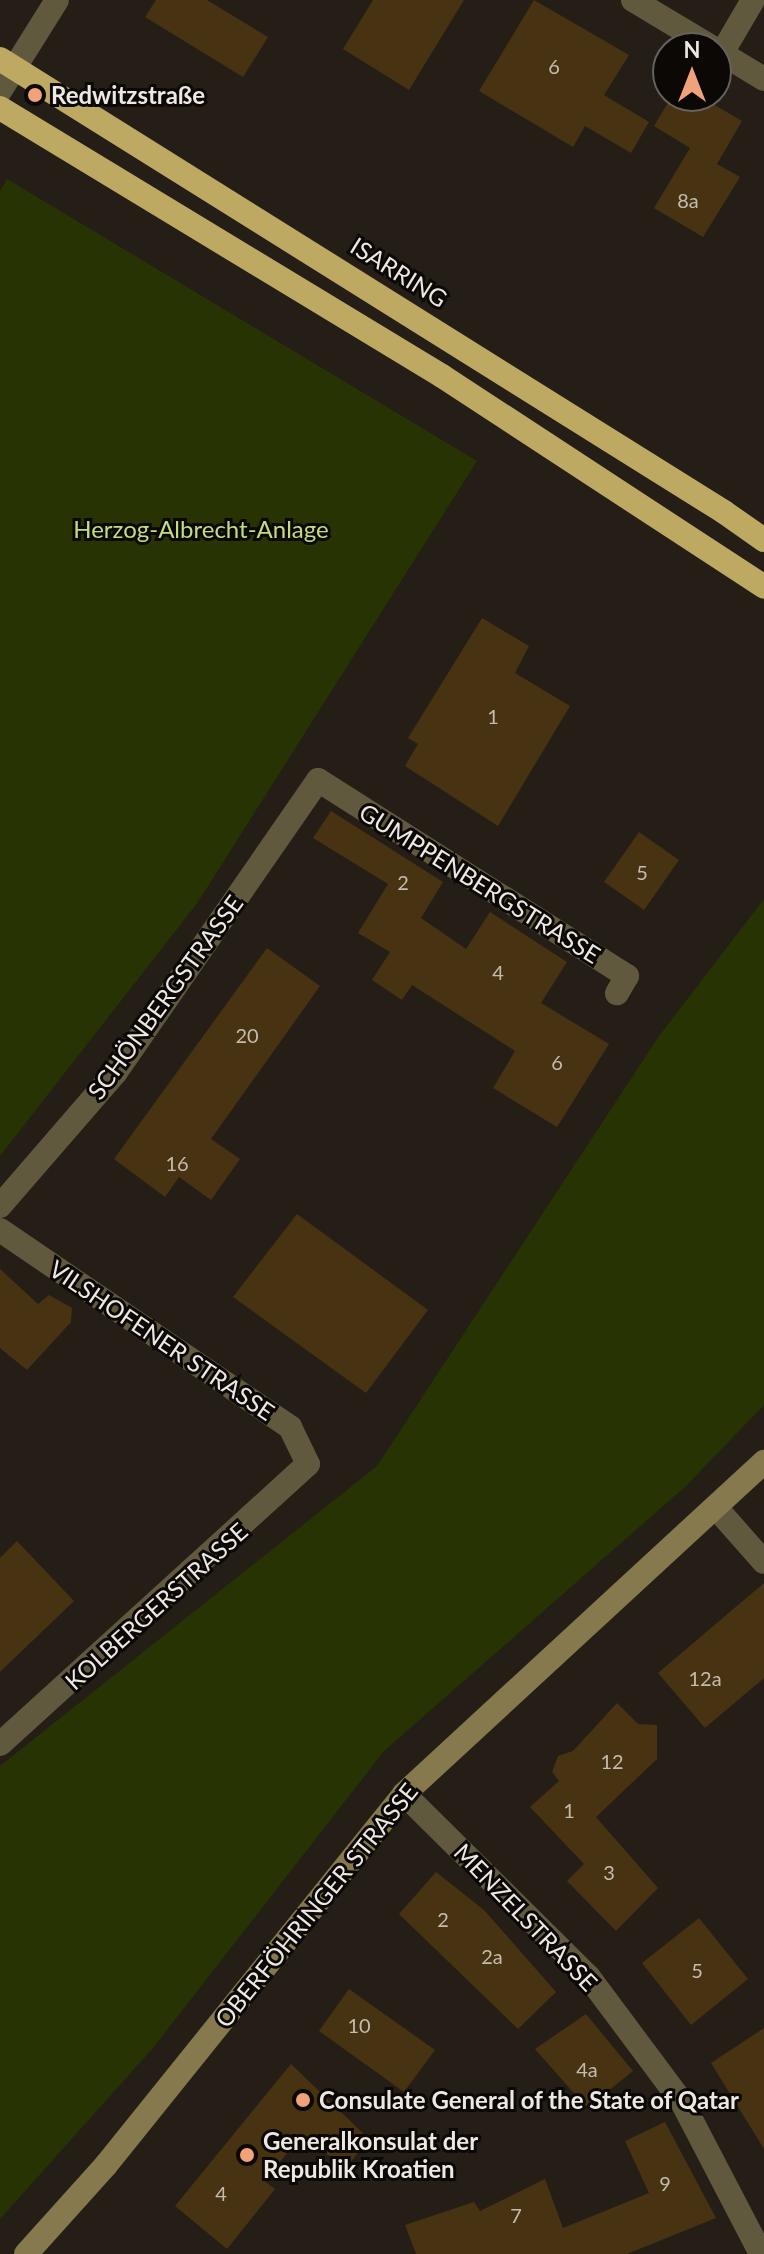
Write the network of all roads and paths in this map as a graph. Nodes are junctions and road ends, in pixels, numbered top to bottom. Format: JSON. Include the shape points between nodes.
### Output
{"nodes":[{"id":1,"x":57,"y":0,"type":"edge"},
{"id":2,"x":633,"y":0,"type":"edge"},
{"id":3,"x":753,"y":0,"type":"edge"},
{"id":4,"x":687,"y":32,"type":"edge"},
{"id":5,"x":730,"y":32,"type":"edge"},
{"id":6,"x":0,"y":59,"type":"edge"},
{"id":7,"x":732,"y":59,"type":"edge"},
{"id":8,"x":764,"y":79,"type":"edge"},
{"id":9,"x":0,"y":91,"type":"edge"},
{"id":10,"x":0,"y":108,"type":"edge"},
{"id":11,"x":764,"y":540,"type":"edge"},
{"id":12,"x":764,"y":587,"type":"edge"},
{"id":13,"x":318,"y":780,"type":"joint"},
{"id":14,"x":617,"y":993,"type":"dead end"},
{"id":15,"x":0,"y":1206,"type":"edge"},
{"id":16,"x":0,"y":1230,"type":"edge"},
{"id":17,"x":764,"y":1462,"type":"edge"},
{"id":18,"x":308,"y":1464,"type":"joint"},
{"id":19,"x":718,"y":1510,"type":"junction"},
{"id":20,"x":764,"y":1562,"type":"edge"},
{"id":21,"x":0,"y":1744,"type":"edge"},
{"id":22,"x":404,"y":1794,"type":"junction"},
{"id":23,"x":31,"y":2250,"type":"edge"},
{"id":24,"x":761,"y":2254,"type":"edge"}],
"edges":[{"from":1,"to":9,"type":"street"},
{"from":2,"to":4,"type":"street"},
{"from":3,"to":5,"type":"street"},
{"from":6,"to":11,"type":"highway","name":"ISARRING","bridge":true},
{"from":7,"to":8,"type":"street"},
{"from":10,"to":12,"type":"highway","via":[[442,376]]},
{"from":13,"to":14,"type":"street","name":"GUMPPENBERGSTRASSE","via":[[627,976]]},
{"from":13,"to":15,"type":"street","name":"SCHÖNBERGSTRASSE","via":[[116,1072]]},
{"from":16,"to":18,"type":"street","name":"VILSHOFENER STRASSE","via":[[290,1427]]},
{"from":17,"to":19,"type":"main road","name":"OBERFÖHRINGER STRASSE"},
{"from":18,"to":21,"type":"street","name":"KOLBERGERSTRASSE"},
{"from":19,"to":20,"type":"street"},
{"from":19,"to":22,"type":"main road","name":"OBERFÖHRINGER STRASSE","via":[[552,1651]]},
{"from":22,"to":23,"type":"main road","name":"OBERFÖHRINGER STRASSE"},
{"from":22,"to":24,"type":"street","name":"MENZELSTRASSE","via":[[588,1976],[682,2102]]}]}
